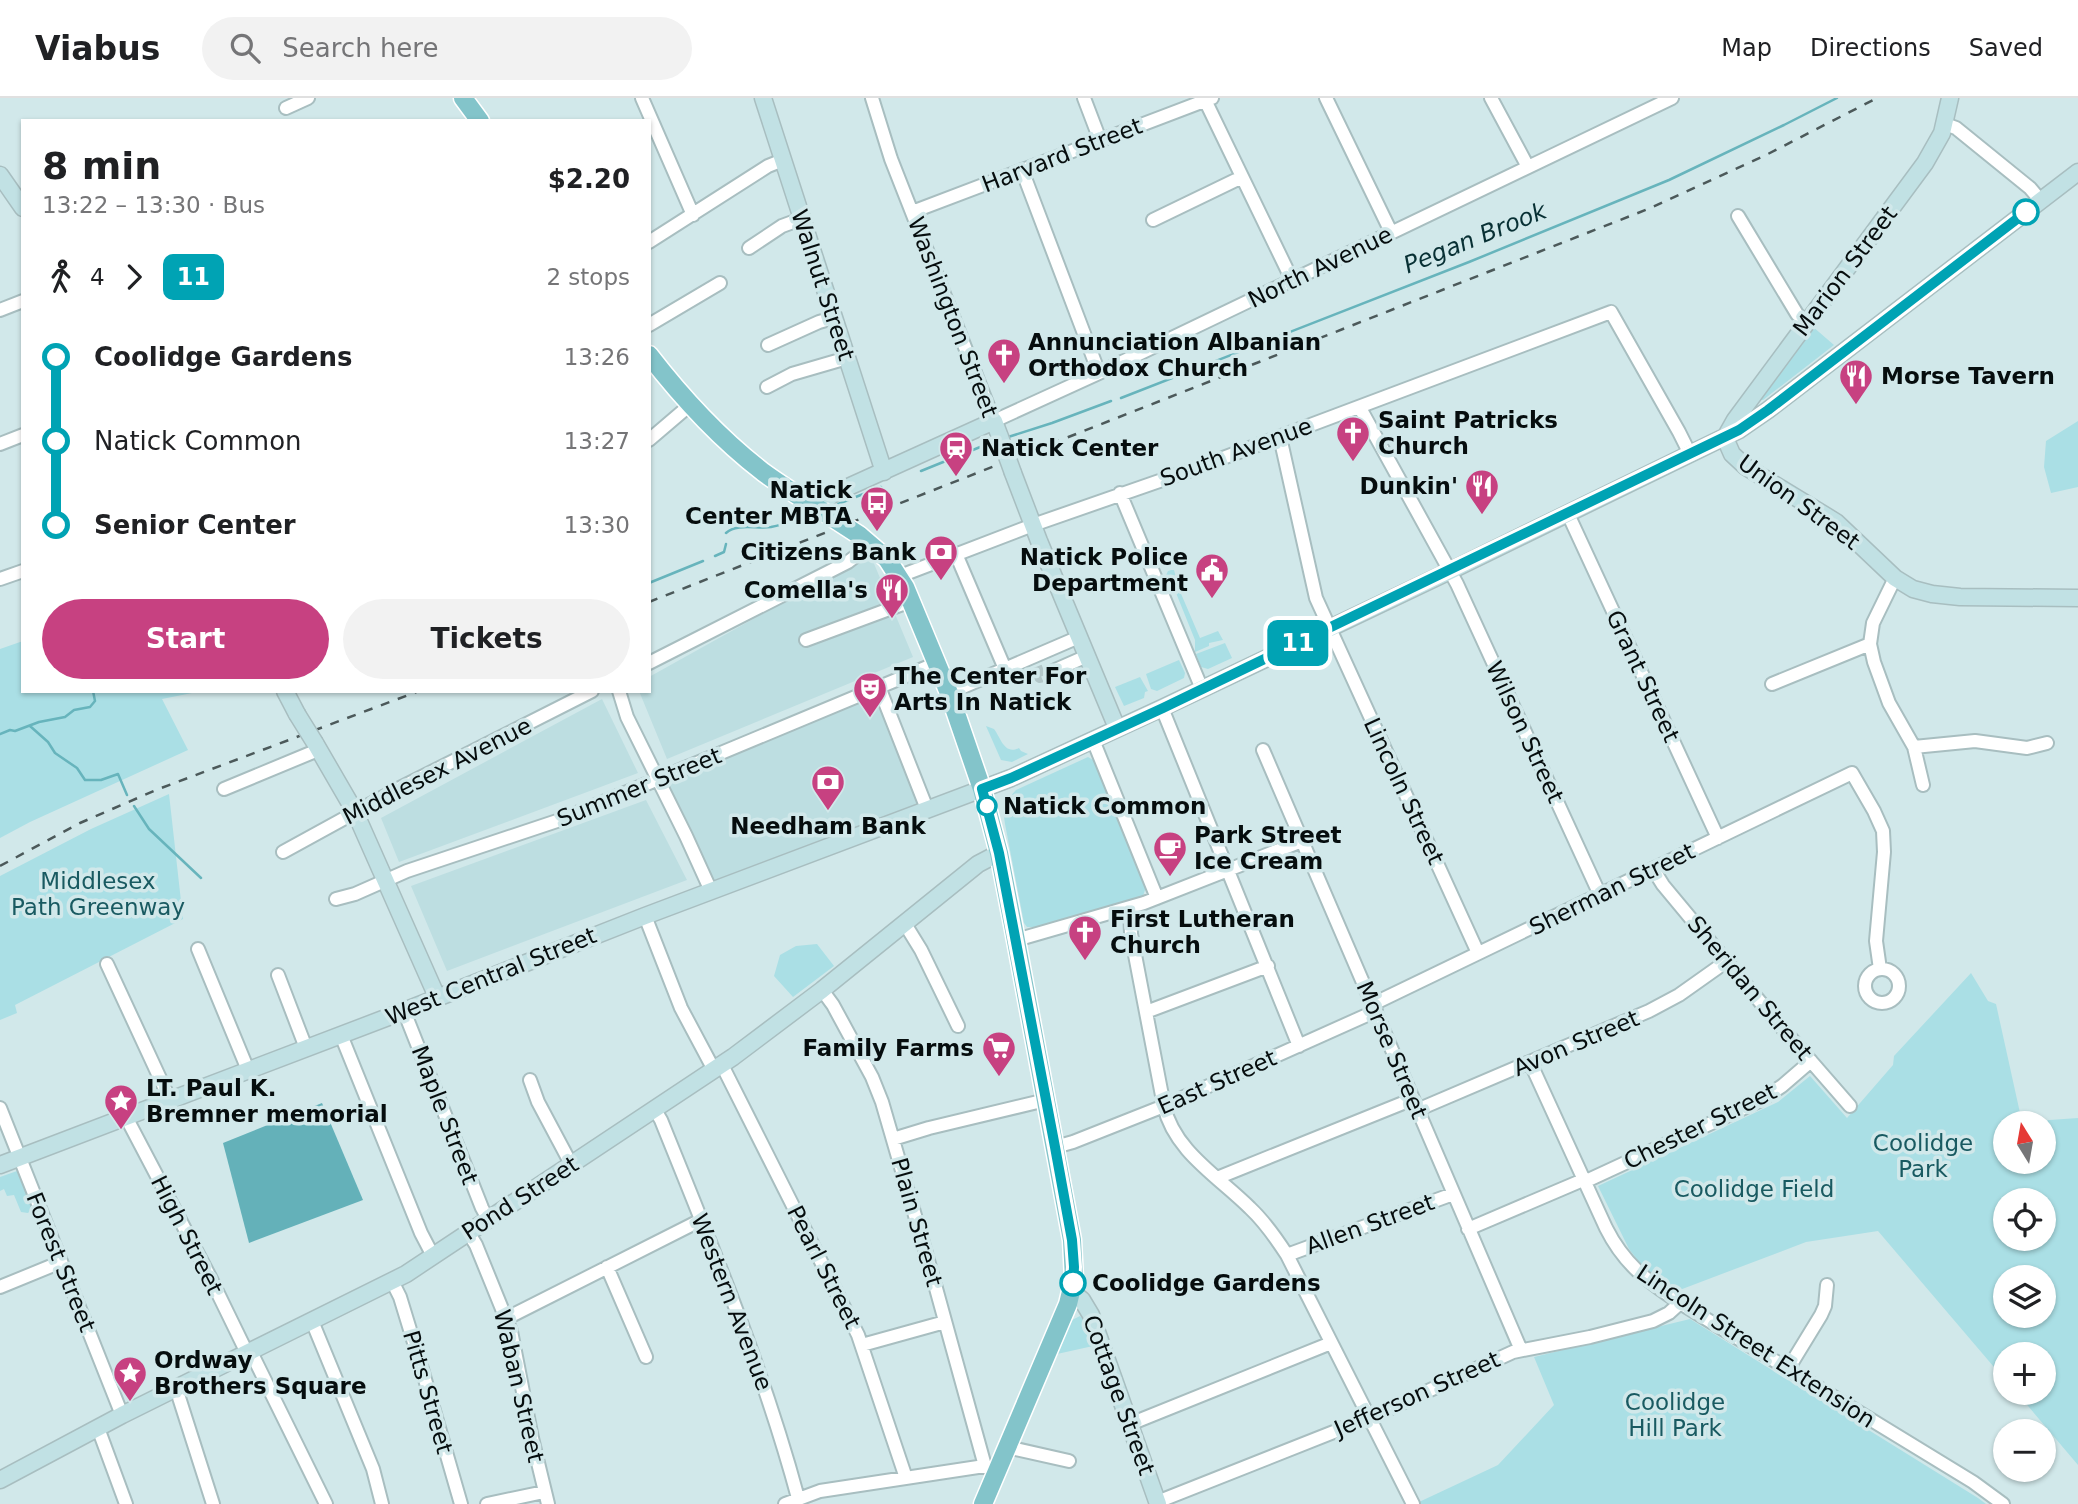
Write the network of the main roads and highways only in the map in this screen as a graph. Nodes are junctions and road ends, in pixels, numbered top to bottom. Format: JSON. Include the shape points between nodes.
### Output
{"nodes":[{"id":1,"x":463,"y":98,"type":"edge"},
{"id":2,"x":479,"y":119,"type":"edge"},
{"id":3,"x":651,"y":357,"type":"edge"},
{"id":4,"x":983,"y":1504,"type":"edge"}],
"edges":[{"from":1,"to":2,"type":"main road"},
{"from":3,"to":4,"type":"main road","bridge":true,"via":[[720,436],[887,559],[900,576],[937,663],[982,789],[1016,940],[1074,1267],[1063,1318],[1007,1447],[992,1467]]}]}
